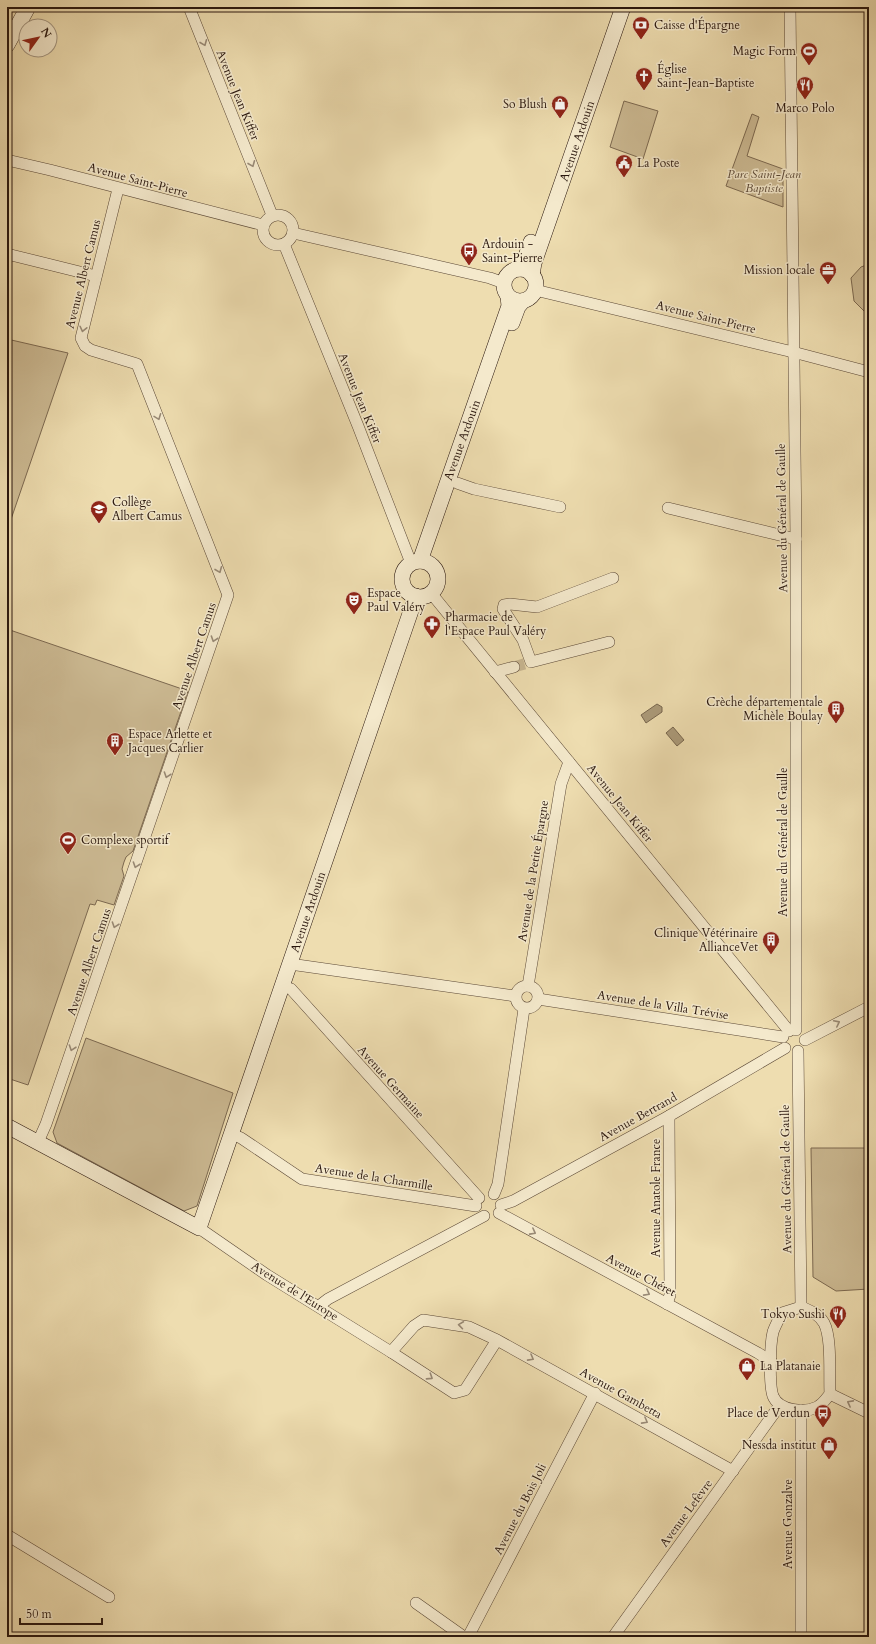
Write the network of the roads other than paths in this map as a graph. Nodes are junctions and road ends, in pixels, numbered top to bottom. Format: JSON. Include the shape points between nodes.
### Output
{"nodes":[{"id":1,"x":28,"y":7,"type":"edge"},
{"id":2,"x":189,"y":7,"type":"edge"},
{"id":3,"x":613,"y":7,"type":"edge"},
{"id":4,"x":623,"y":7,"type":"edge"},
{"id":5,"x":790,"y":7,"type":"edge"},
{"id":6,"x":7,"y":45,"type":"edge"},
{"id":7,"x":7,"y":160,"type":"edge"},
{"id":8,"x":118,"y":189,"type":"junction"},
{"id":9,"x":272,"y":215,"type":"junction"},
{"id":10,"x":263,"y":225,"type":"junction"},
{"id":11,"x":293,"y":233,"type":"junction"},
{"id":12,"x":284,"y":244,"type":"junction"},
{"id":13,"x":7,"y":254,"type":"edge"},
{"id":14,"x":525,"y":272,"type":"junction"},
{"id":15,"x":96,"y":276,"type":"junction"},
{"id":16,"x":506,"y":290,"type":"junction"},
{"id":17,"x":535,"y":290,"type":"junction"},
{"id":18,"x":523,"y":301,"type":"junction"},
{"id":19,"x":793,"y":352,"type":"junction"},
{"id":20,"x":869,"y":372,"type":"edge"},
{"id":21,"x":457,"y":483,"type":"junction"},
{"id":22,"x":560,"y":507,"type":"dead end"},
{"id":23,"x":668,"y":508,"type":"dead end"},
{"id":24,"x":796,"y":539,"type":"junction"},
{"id":25,"x":420,"y":563,"type":"junction"},
{"id":26,"x":614,"y":578,"type":"dead end"},
{"id":27,"x":424,"y":595,"type":"junction"},
{"id":28,"x":609,"y":642,"type":"dead end"},
{"id":29,"x":514,"y":667,"type":"tunnel mouth"},
{"id":30,"x":495,"y":672,"type":"junction"},
{"id":31,"x":569,"y":762,"type":"junction"},
{"id":32,"x":290,"y":964,"type":"junction"},
{"id":33,"x":282,"y":986,"type":"junction"},
{"id":34,"x":528,"y":986,"type":"junction"},
{"id":35,"x":515,"y":996,"type":"junction"},
{"id":36,"x":538,"y":999,"type":"junction"},
{"id":37,"x":869,"y":1007,"type":"edge"},
{"id":38,"x":524,"y":1009,"type":"junction"},
{"id":39,"x":788,"y":1036,"type":"junction"},
{"id":40,"x":805,"y":1040,"type":"junction"},
{"id":41,"x":798,"y":1051,"type":"junction"},
{"id":42,"x":669,"y":1116,"type":"junction"},
{"id":43,"x":7,"y":1126,"type":"edge"},
{"id":44,"x":232,"y":1134,"type":"junction"},
{"id":45,"x":38,"y":1142,"type":"junction"},
{"id":46,"x":494,"y":1194,"type":"junction"},
{"id":47,"x":478,"y":1202,"type":"junction"},
{"id":48,"x":500,"y":1209,"type":"junction"},
{"id":49,"x":484,"y":1216,"type":"junction"},
{"id":50,"x":199,"y":1228,"type":"junction"},
{"id":51,"x":667,"y":1304,"type":"junction"},
{"id":52,"x":319,"y":1306,"type":"junction"},
{"id":53,"x":801,"y":1307,"type":"junction"},
{"id":54,"x":497,"y":1340,"type":"junction"},
{"id":55,"x":391,"y":1352,"type":"junction"},
{"id":56,"x":771,"y":1361,"type":"junction"},
{"id":57,"x":595,"y":1393,"type":"junction"},
{"id":58,"x":830,"y":1394,"type":"junction"},
{"id":59,"x":780,"y":1405,"type":"junction"},
{"id":60,"x":801,"y":1410,"type":"junction"},
{"id":61,"x":869,"y":1413,"type":"edge"},
{"id":62,"x":733,"y":1471,"type":"junction"},
{"id":63,"x":7,"y":1535,"type":"edge"},
{"id":64,"x":109,"y":1597,"type":"dead end"},
{"id":65,"x":416,"y":1603,"type":"dead end"},
{"id":66,"x":464,"y":1637,"type":"edge"},
{"id":67,"x":468,"y":1637,"type":"edge"},
{"id":68,"x":613,"y":1637,"type":"edge"},
{"id":69,"x":802,"y":1637,"type":"edge"}],
"edges":[{"from":1,"to":6,"type":"street"},
{"from":2,"to":9,"type":"street","name":"Avenue Jean Kiffer","one_way":true},
{"from":3,"to":14,"type":"street","name":"Avenue Ardouin","via":[[525,259]]},
{"from":4,"to":14,"type":"street","name":"Avenue Ardouin","via":[[534,263]]},
{"from":5,"to":19,"type":"street","name":"Avenue du Général de Gaulle"},
{"from":7,"to":8,"type":"street","name":"Avenue Saint-Pierre"},
{"from":8,"to":10,"type":"street","name":"Avenue Saint-Pierre"},
{"from":8,"to":15,"type":"street","name":"Avenue Albert Camus"},
{"from":9,"to":10,"type":"street"},
{"from":9,"to":11,"type":"street","via":[[282,214],[288,218],[292,223]]},
{"from":10,"to":12,"type":"street","via":[[263,234],[267,241]]},
{"from":11,"to":12,"type":"street","via":[[291,239]]},
{"from":11,"to":16,"type":"street","via":[[490,278]]},
{"from":12,"to":25,"type":"street","name":"Avenue Jean Kiffer","via":[[358,426]]},
{"from":13,"to":15,"type":"street"},
{"from":14,"to":16,"type":"street","via":[[509,273]]},
{"from":14,"to":17,"type":"street","via":[[535,279]]},
{"from":15,"to":45,"type":"street","name":"Avenue Albert Camus","one_way":true,"via":[[81,338],[85,346],[91,350],[137,364],[228,594]]},
{"from":16,"to":18,"type":"street","via":[[512,300]]},
{"from":16,"to":25,"type":"street","name":"Avenue Ardouin","via":[[509,306]]},
{"from":17,"to":18,"type":"street","via":[[530,298]]},
{"from":17,"to":19,"type":"street","name":"Avenue Saint-Pierre"},
{"from":18,"to":21,"type":"street","name":"Avenue Ardouin","via":[[515,314]]},
{"from":19,"to":20,"type":"street","name":"Avenue Saint-Pierre"},
{"from":19,"to":24,"type":"street","name":"Avenue du Général de Gaulle"},
{"from":21,"to":22,"type":"street"},
{"from":21,"to":25,"type":"street","name":"Avenue Ardouin"},
{"from":23,"to":24,"type":"street"},
{"from":24,"to":39,"type":"street","name":"Avenue du Général de Gaulle"},
{"from":25,"to":27,"type":"street","via":[[436,572],[437,578],[434,589]]},
{"from":25,"to":27,"type":"street","via":[[404,571],[402,582],[407,591]]},
{"from":26,"to":28,"type":"street","via":[[537,607],[510,604],[504,605],[503,609],[524,640],[532,662]]},
{"from":27,"to":30,"type":"street","name":"Avenue Jean Kiffer"},
{"from":27,"to":32,"type":"street","name":"Avenue Ardouin"},
{"from":29,"to":30,"type":"street"},
{"from":30,"to":31,"type":"street","name":"Avenue Jean Kiffer"},
{"from":31,"to":34,"type":"street","name":"Avenue de la Petite Épargne","via":[[561,784]]},
{"from":31,"to":39,"type":"street","name":"Avenue Jean Kiffer"},
{"from":32,"to":33,"type":"street","name":"Avenue Ardouin"},
{"from":32,"to":35,"type":"street"},
{"from":33,"to":44,"type":"street","name":"Avenue Ardouin"},
{"from":33,"to":47,"type":"street","name":"Avenue Germaine","via":[[291,989]]},
{"from":34,"to":35,"type":"street","via":[[517,990]]},
{"from":34,"to":36,"type":"street","via":[[534,988]]},
{"from":35,"to":38,"type":"street","via":[[516,1002]]},
{"from":36,"to":38,"type":"street","via":[[536,1005]]},
{"from":36,"to":39,"type":"street","name":"Avenue de la Villa Trévise"},
{"from":40,"to":37,"type":"street","one_way":true},
{"from":38,"to":46,"type":"street","via":[[498,1184]]},
{"from":39,"to":40,"type":"street","name":"Avenue Jean Kiffer","via":[[802,1033]]},
{"from":39,"to":41,"type":"street","name":"Avenue de la Villa Trévise","via":[[794,1052]]},
{"from":39,"to":42,"type":"street","name":"Avenue Bertrand"},
{"from":40,"to":41,"type":"street"},
{"from":41,"to":53,"type":"street","name":"Avenue du Général de Gaulle"},
{"from":42,"to":48,"type":"street","name":"Avenue Bertrand"},
{"from":42,"to":51,"type":"street","name":"Avenue Anatole France","via":[[670,1295]]},
{"from":43,"to":45,"type":"street"},
{"from":44,"to":47,"type":"street","name":"Avenue de la Charmille","via":[[302,1179]]},
{"from":44,"to":50,"type":"street","name":"Avenue Ardouin"},
{"from":45,"to":50,"type":"street"},
{"from":46,"to":47,"type":"street","via":[[486,1193]]},
{"from":46,"to":48,"type":"street","via":[[498,1197]]},
{"from":47,"to":49,"type":"street","via":[[480,1214]]},
{"from":48,"to":49,"type":"street","via":[[492,1217]]},
{"from":48,"to":51,"type":"street","name":"Avenue Chéret","one_way":true},
{"from":49,"to":52,"type":"street"},
{"from":50,"to":52,"type":"street","name":"Avenue de l'Europe","via":[[267,1275]]},
{"from":51,"to":56,"type":"street","name":"Avenue Chéret"},
{"from":52,"to":55,"type":"street","name":"Avenue de l'Europe"},
{"from":53,"to":56,"type":"street","via":[[782,1313],[772,1337]]},
{"from":53,"to":58,"type":"street","via":[[814,1313],[823,1322],[828,1336]]},
{"from":54,"to":55,"type":"street","name":"Avenue Gambetta","one_way":true,"via":[[469,1327],[423,1320],[414,1326]]},
{"from":55,"to":54,"type":"street","name":"Avenue de l'Europe","one_way":true,"via":[[454,1392],[465,1390]]},
{"from":54,"to":57,"type":"street","name":"Avenue Gambetta","one_way":true},
{"from":56,"to":59,"type":"street","via":[[773,1397]]},
{"from":57,"to":62,"type":"street","name":"Avenue Gambetta","one_way":true},
{"from":57,"to":67,"type":"street","name":"Avenue du Bois Joli"},
{"from":58,"to":60,"type":"street","via":[[817,1407]]},
{"from":61,"to":58,"type":"street","one_way":true},
{"from":59,"to":60,"type":"street"},
{"from":59,"to":62,"type":"street","name":"Avenue Lefèvre"},
{"from":60,"to":69,"type":"street","name":"Avenue Gonzalve"},
{"from":62,"to":68,"type":"street","name":"Avenue Lefèvre"},
{"from":63,"to":64,"type":"street"},
{"from":65,"to":66,"type":"street"}]}
